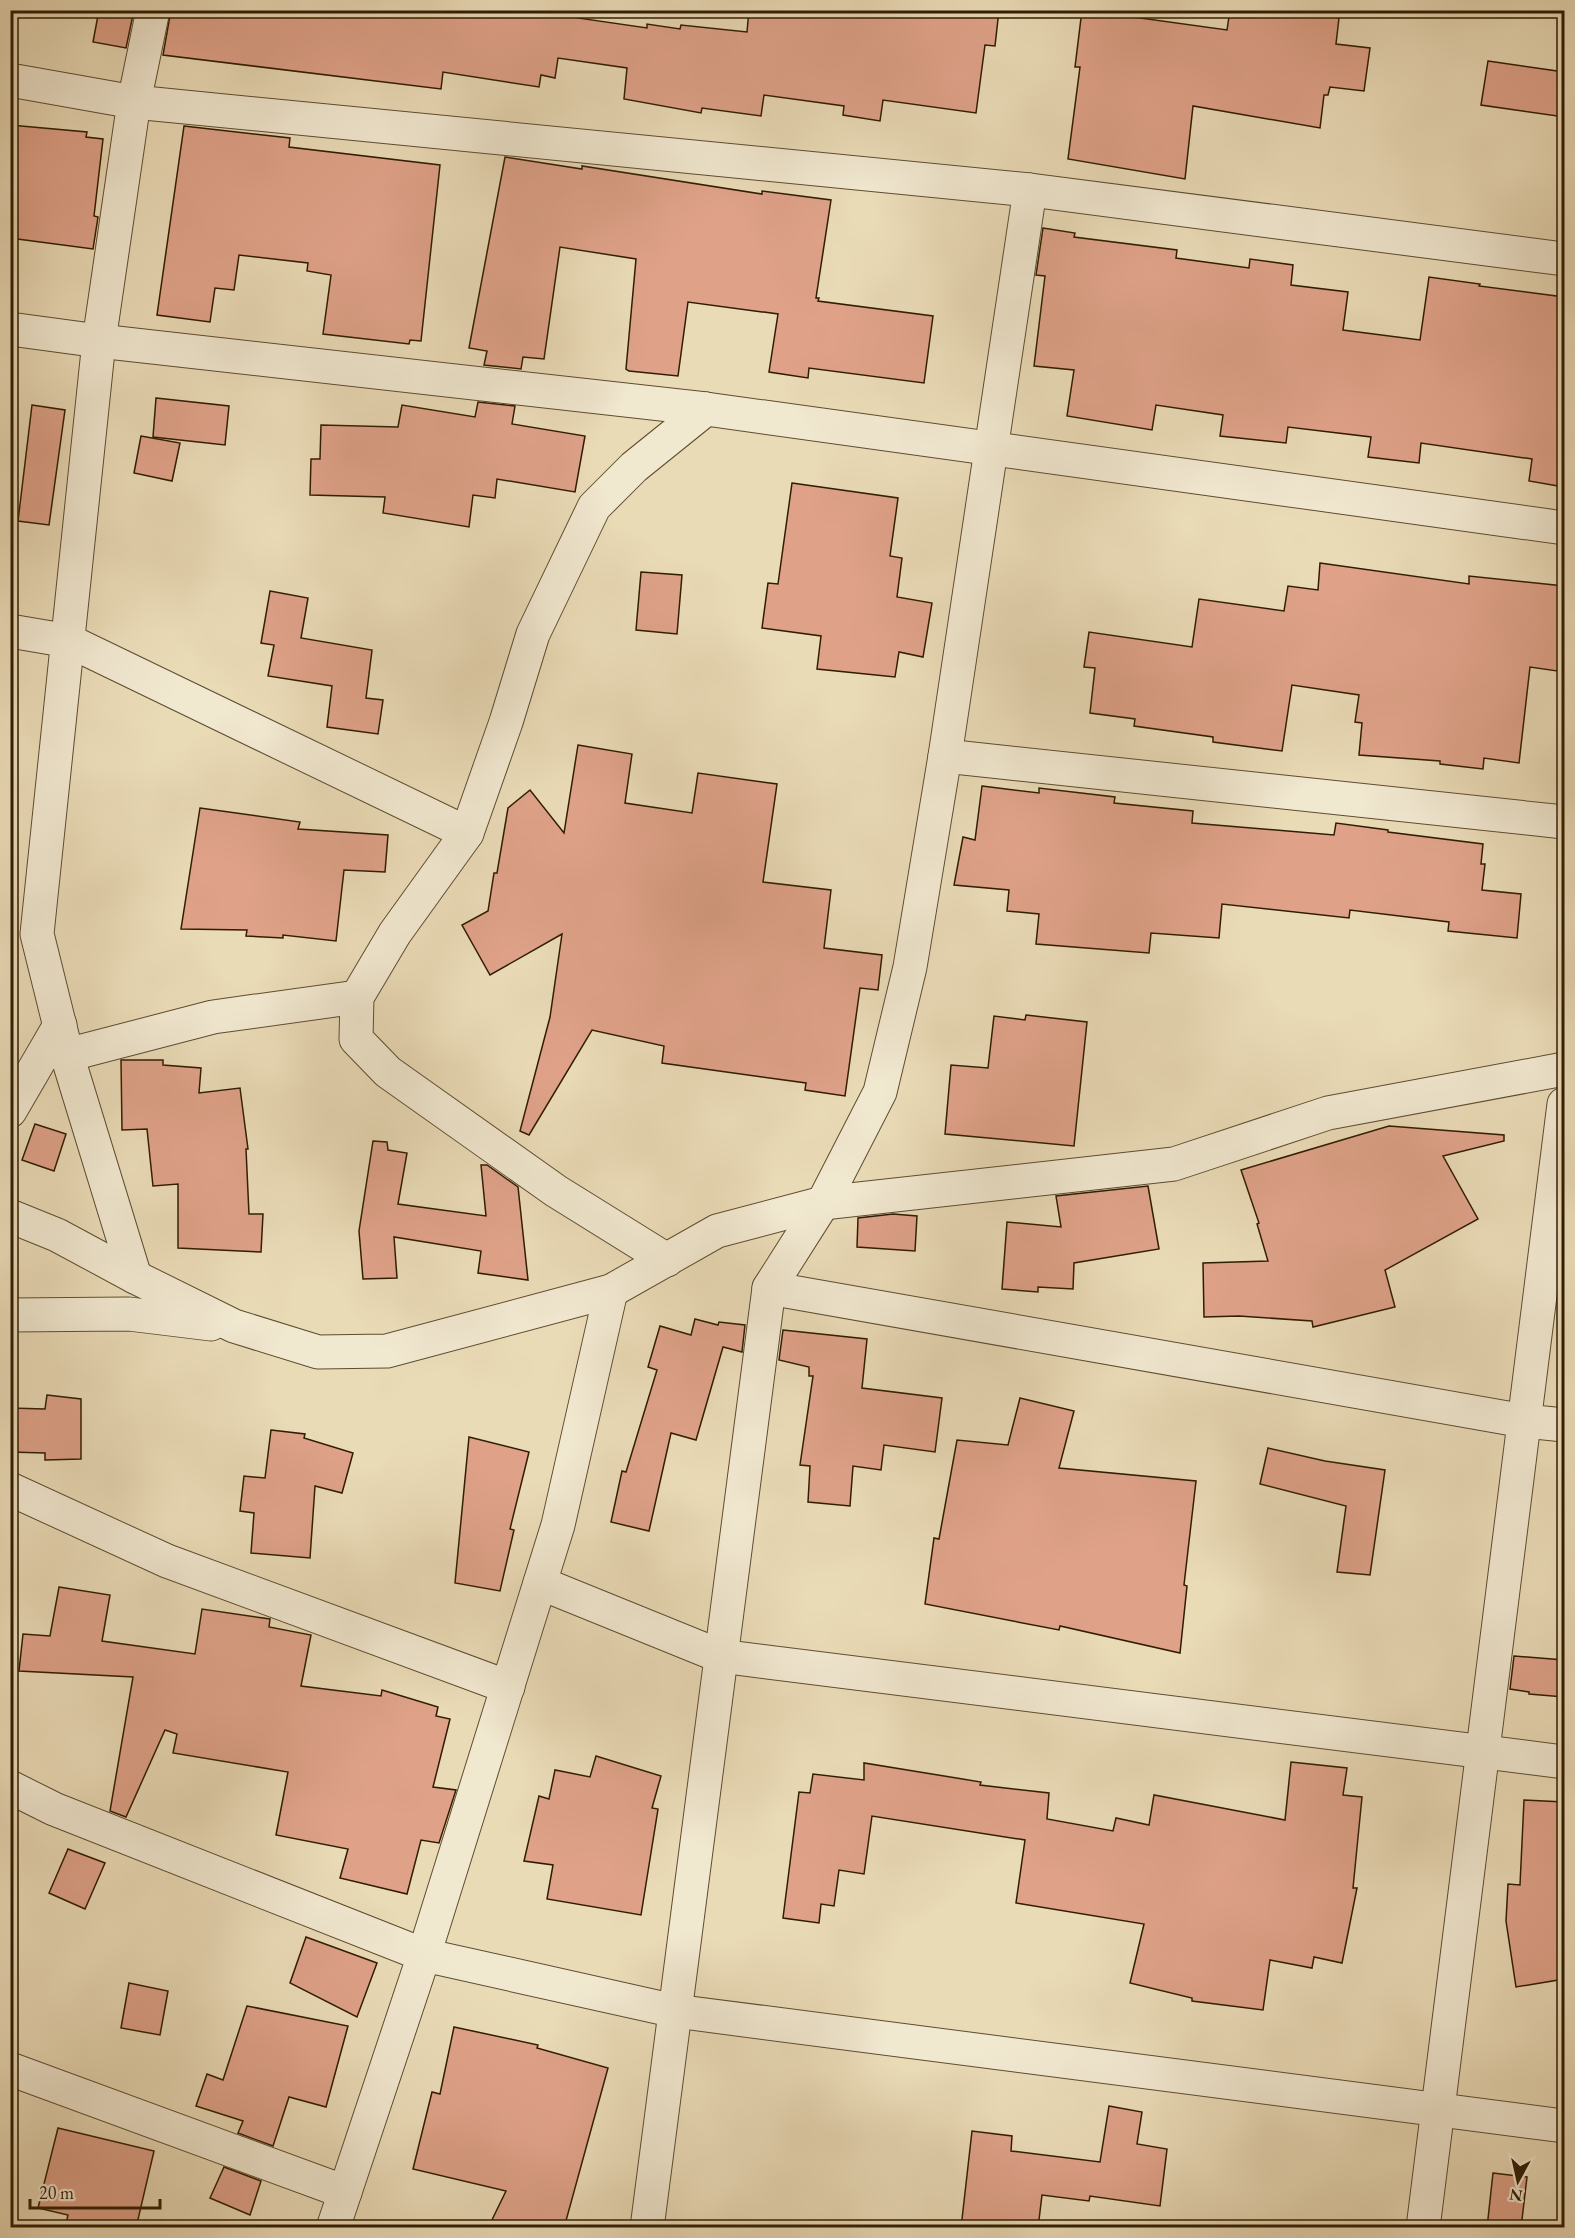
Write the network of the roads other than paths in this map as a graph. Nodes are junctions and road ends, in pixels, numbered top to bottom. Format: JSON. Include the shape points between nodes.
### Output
{"nodes":[{"id":1,"x":153,"y":10,"type":"edge"},
{"id":2,"x":10,"y":80,"type":"edge"},
{"id":3,"x":134,"y":102,"type":"junction"},
{"id":4,"x":1030,"y":190,"type":"junction"},
{"id":5,"x":1564,"y":259,"type":"edge"},
{"id":6,"x":10,"y":329,"type":"edge"},
{"id":7,"x":99,"y":341,"type":"junction"},
{"id":8,"x":706,"y":409,"type":"junction"},
{"id":9,"x":990,"y":448,"type":"junction"},
{"id":10,"x":1564,"y":528,"type":"edge"},
{"id":11,"x":10,"y":631,"type":"edge"},
{"id":12,"x":69,"y":641,"type":"junction"},
{"id":13,"x":945,"y":756,"type":"junction"},
{"id":14,"x":1564,"y":822,"type":"edge"},
{"id":15,"x":467,"y":833,"type":"junction"},
{"id":16,"x":24,"y":929,"type":"edge"},
{"id":17,"x":357,"y":997,"type":"junction"},
{"id":18,"x":63,"y":1040,"type":"junction"},
{"id":19,"x":1564,"y":1069,"type":"edge"},
{"id":20,"x":1564,"y":1104,"type":"edge"},
{"id":21,"x":1564,"y":1109,"type":"edge"},
{"id":22,"x":10,"y":1111,"type":"edge"},
{"id":23,"x":823,"y":1203,"type":"junction"},
{"id":24,"x":10,"y":1216,"type":"edge"},
{"id":25,"x":667,"y":1260,"type":"junction"},
{"id":26,"x":135,"y":1277,"type":"junction"},
{"id":27,"x":769,"y":1288,"type":"junction"},
{"id":28,"x":611,"y":1291,"type":"junction"},
{"id":29,"x":10,"y":1315,"type":"edge"},
{"id":30,"x":234,"y":1326,"type":"junction"},
{"id":31,"x":1524,"y":1421,"type":"junction"},
{"id":32,"x":1564,"y":1425,"type":"edge"},
{"id":33,"x":10,"y":1489,"type":"edge"},
{"id":34,"x":540,"y":1583,"type":"junction"},
{"id":35,"x":720,"y":1656,"type":"junction"},
{"id":36,"x":508,"y":1687,"type":"junction"},
{"id":37,"x":1564,"y":1762,"type":"edge"},
{"id":38,"x":10,"y":1787,"type":"edge"},
{"id":39,"x":424,"y":1954,"type":"junction"},
{"id":40,"x":675,"y":2011,"type":"junction"},
{"id":41,"x":10,"y":2069,"type":"edge"},
{"id":42,"x":1437,"y":2109,"type":"junction"},
{"id":43,"x":1564,"y":2126,"type":"edge"},
{"id":44,"x":345,"y":2192,"type":"junction"},
{"id":45,"x":333,"y":2228,"type":"edge"},
{"id":46,"x":647,"y":2228,"type":"edge"},
{"id":47,"x":1424,"y":2228,"type":"edge"}],
"edges":[{"from":1,"to":3,"type":"street"},
{"from":2,"to":3,"type":"street"},
{"from":3,"to":4,"type":"street"},
{"from":3,"to":7,"type":"street"},
{"from":4,"to":5,"type":"street"},
{"from":4,"to":9,"type":"street"},
{"from":6,"to":7,"type":"street"},
{"from":7,"to":8,"type":"street"},
{"from":7,"to":12,"type":"street"},
{"from":8,"to":9,"type":"street"},
{"from":8,"to":15,"type":"street","via":[[634,467],[594,507],[533,634]]},
{"from":9,"to":10,"type":"street"},
{"from":9,"to":13,"type":"street"},
{"from":11,"to":12,"type":"street"},
{"from":12,"to":15,"type":"street"},
{"from":12,"to":16,"type":"street"},
{"from":13,"to":14,"type":"street"},
{"from":13,"to":23,"type":"street","via":[[910,967],[880,1092]]},
{"from":15,"to":17,"type":"street","via":[[395,933]]},
{"from":16,"to":18,"type":"street"},
{"from":17,"to":18,"type":"street"},
{"from":17,"to":25,"type":"street","via":[[356,1039],[388,1072],[556,1191]]},
{"from":18,"to":22,"type":"street"},
{"from":18,"to":26,"type":"street"},
{"from":19,"to":23,"type":"street","via":[[1328,1113],[1174,1164]]},
{"from":20,"to":21,"type":"street"},
{"from":21,"to":31,"type":"street"},
{"from":23,"to":25,"type":"street","via":[[717,1231]]},
{"from":23,"to":27,"type":"street"},
{"from":24,"to":26,"type":"street","via":[[57,1235]]},
{"from":25,"to":28,"type":"street"},
{"from":26,"to":30,"type":"street"},
{"from":27,"to":31,"type":"street"},
{"from":27,"to":35,"type":"street"},
{"from":28,"to":30,"type":"street","via":[[387,1351],[318,1352]]},
{"from":28,"to":34,"type":"street","via":[[558,1525]]},
{"from":29,"to":30,"type":"street","via":[[129,1314]]},
{"from":31,"to":32,"type":"street"},
{"from":31,"to":42,"type":"street"},
{"from":33,"to":36,"type":"street","via":[[167,1561]]},
{"from":34,"to":35,"type":"street"},
{"from":34,"to":36,"type":"street"},
{"from":35,"to":37,"type":"street"},
{"from":35,"to":40,"type":"street"},
{"from":36,"to":39,"type":"street"},
{"from":38,"to":39,"type":"street","via":[[54,1809]]},
{"from":39,"to":40,"type":"street"},
{"from":39,"to":44,"type":"street"},
{"from":40,"to":42,"type":"street"},
{"from":40,"to":46,"type":"street"},
{"from":41,"to":44,"type":"street"},
{"from":42,"to":43,"type":"street"},
{"from":42,"to":47,"type":"street"},
{"from":44,"to":45,"type":"street"}]}
